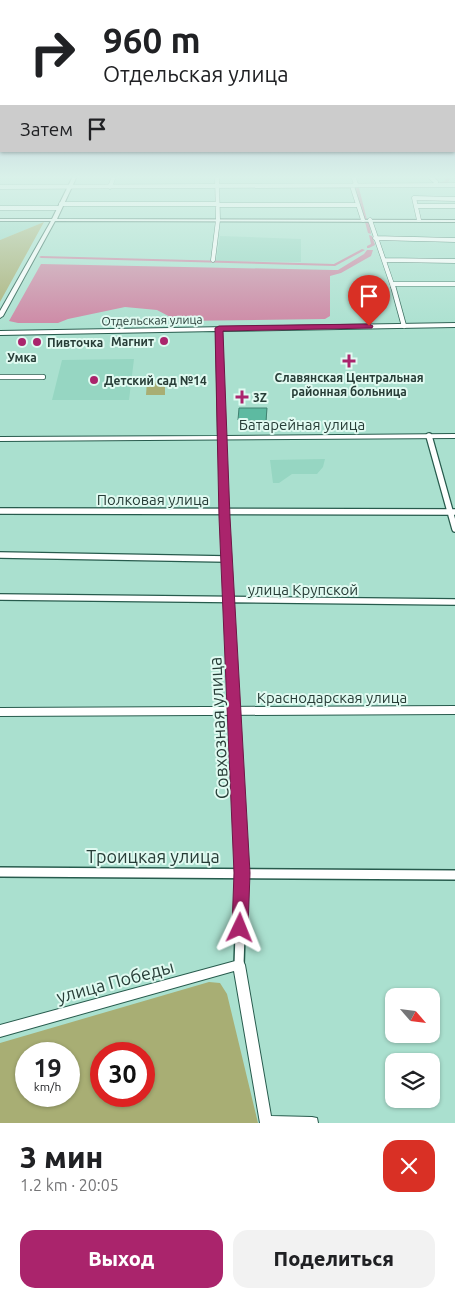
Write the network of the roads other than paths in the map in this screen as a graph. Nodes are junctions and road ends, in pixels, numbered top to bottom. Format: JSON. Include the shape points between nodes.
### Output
{"nodes":[{"id":1,"x":49,"y":228,"type":"edge"},
{"id":2,"x":217,"y":228,"type":"edge"},
{"id":3,"x":372,"y":228,"type":"edge"},
{"id":4,"x":375,"y":238,"type":"junction"},
{"id":5,"x":455,"y":240,"type":"edge"},
{"id":6,"x":213,"y":260,"type":"dead end"},
{"id":7,"x":385,"y":260,"type":"junction"},
{"id":8,"x":455,"y":261,"type":"edge"},
{"id":9,"x":392,"y":284,"type":"junction"},
{"id":10,"x":455,"y":284,"type":"edge"},
{"id":11,"x":0,"y":316,"type":"edge"},
{"id":12,"x":455,"y":325,"type":"edge"},
{"id":13,"x":404,"y":326,"type":"junction"},
{"id":14,"x":219,"y":328,"type":"junction"},
{"id":15,"x":0,"y":333,"type":"edge"},
{"id":16,"x":0,"y":377,"type":"edge"},
{"id":17,"x":43,"y":377,"type":"dead end"},
{"id":18,"x":429,"y":436,"type":"junction"},
{"id":19,"x":455,"y":436,"type":"edge"},
{"id":20,"x":221,"y":437,"type":"junction"},
{"id":21,"x":0,"y":439,"type":"edge"},
{"id":22,"x":0,"y":511,"type":"edge"},
{"id":23,"x":224,"y":512,"type":"junction"},
{"id":24,"x":453,"y":512,"type":"edge"},
{"id":25,"x":455,"y":529,"type":"edge"},
{"id":26,"x":0,"y":555,"type":"edge"},
{"id":27,"x":227,"y":559,"type":"junction"},
{"id":28,"x":0,"y":597,"type":"edge"},
{"id":29,"x":228,"y":601,"type":"junction"},
{"id":30,"x":455,"y":602,"type":"edge"},
{"id":31,"x":455,"y":710,"type":"edge"},
{"id":32,"x":0,"y":712,"type":"edge"},
{"id":33,"x":235,"y":712,"type":"junction"},
{"id":34,"x":0,"y":872,"type":"edge"},
{"id":35,"x":242,"y":873,"type":"junction"},
{"id":36,"x":455,"y":875,"type":"edge"},
{"id":37,"x":239,"y":965,"type":"junction"},
{"id":38,"x":0,"y":1031,"type":"edge"},
{"id":39,"x":266,"y":1122,"type":"edge"},
{"id":40,"x":312,"y":1123,"type":"edge"}],
"edges":[{"from":1,"to":11,"type":"street"},
{"from":2,"to":6,"type":"street"},
{"from":3,"to":4,"type":"street"},
{"from":4,"to":5,"type":"street"},
{"from":4,"to":7,"type":"street"},
{"from":7,"to":8,"type":"street"},
{"from":7,"to":9,"type":"street"},
{"from":9,"to":10,"type":"street"},
{"from":9,"to":13,"type":"street"},
{"from":12,"to":13,"type":"street","name":"Отдельская улица"},
{"from":13,"to":14,"type":"street","name":"Отдельская улица"},
{"from":14,"to":15,"type":"street","name":"Отдельская улица"},
{"from":14,"to":20,"type":"street","name":"Совхозная улица"},
{"from":16,"to":17,"type":"street"},
{"from":18,"to":19,"type":"street","name":"Батарейная улица"},
{"from":18,"to":20,"type":"street","name":"Батарейная улица"},
{"from":18,"to":24,"type":"street"},
{"from":20,"to":21,"type":"street","name":"Батарейная улица"},
{"from":20,"to":23,"type":"street","name":"Совхозная улица"},
{"from":22,"to":23,"type":"street","name":"Полковая улица"},
{"from":23,"to":24,"type":"street","name":"Полковая улица"},
{"from":23,"to":27,"type":"street","name":"Совхозная улица"},
{"from":24,"to":25,"type":"street"},
{"from":26,"to":27,"type":"street"},
{"from":27,"to":29,"type":"street","name":"Совхозная улица"},
{"from":28,"to":29,"type":"street","name":"улица Крупской"},
{"from":29,"to":30,"type":"street","name":"улица Крупской"},
{"from":29,"to":33,"type":"street","name":"Совхозная улица"},
{"from":31,"to":33,"type":"street","name":"Краснодарская улица"},
{"from":32,"to":33,"type":"street","name":"Краснодарская улица"},
{"from":33,"to":35,"type":"street","name":"Совхозная улица"},
{"from":34,"to":35,"type":"street","name":"Троицкая улица"},
{"from":35,"to":36,"type":"street","name":"Троицкая улица"},
{"from":35,"to":37,"type":"street","name":"Совхозная улица"},
{"from":37,"to":38,"type":"street","name":"улица Победы"},
{"from":37,"to":39,"type":"street","name":"Совхозная улица"},
{"from":39,"to":40,"type":"street"}]}
